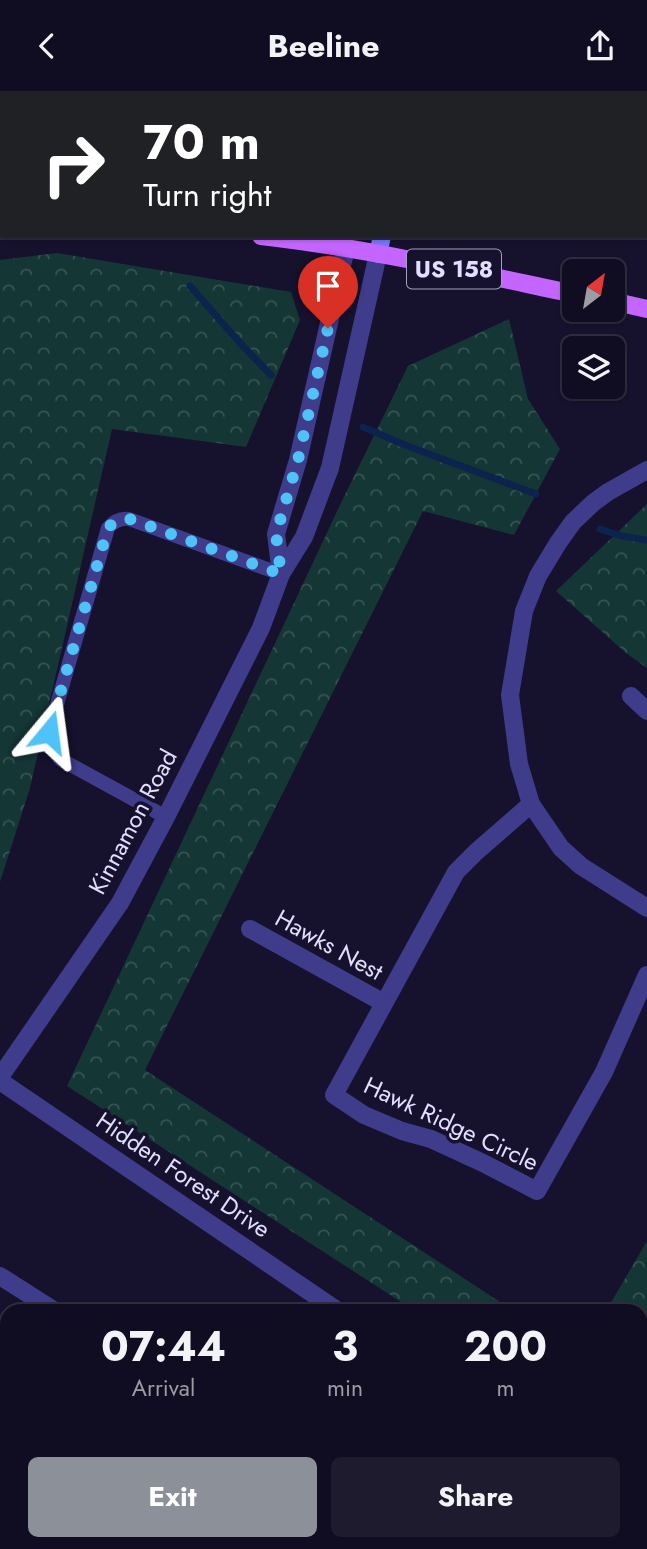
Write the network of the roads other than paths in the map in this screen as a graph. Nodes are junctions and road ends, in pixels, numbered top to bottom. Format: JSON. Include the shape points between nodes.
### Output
{"nodes":[{"id":1,"x":290,"y":238,"type":"edge"},
{"id":2,"x":348,"y":242,"type":"edge"},
{"id":3,"x":380,"y":245,"type":"edge"},
{"id":4,"x":562,"y":291,"type":"edge"},
{"id":5,"x":625,"y":305,"type":"edge"},
{"id":6,"x":647,"y":309,"type":"edge"},
{"id":7,"x":298,"y":460,"type":"junction"},
{"id":8,"x":330,"y":468,"type":"junction"},
{"id":9,"x":647,"y":470,"type":"edge"},
{"id":10,"x":281,"y":574,"type":"junction"},
{"id":11,"x":631,"y":696,"type":"dead end"},
{"id":12,"x":647,"y":711,"type":"edge"},
{"id":13,"x":531,"y":804,"type":"junction"},
{"id":14,"x":166,"y":817,"type":"junction"},
{"id":15,"x":647,"y":908,"type":"edge"},
{"id":16,"x":250,"y":929,"type":"dead end"},
{"id":17,"x":647,"y":975,"type":"edge"},
{"id":18,"x":384,"y":1003,"type":"junction"},
{"id":19,"x":0,"y":1079,"type":"edge"},
{"id":20,"x":0,"y":1276,"type":"edge"},
{"id":21,"x":44,"y":1304,"type":"edge"},
{"id":22,"x":328,"y":1304,"type":"edge"}],
"edges":[{"from":1,"to":2,"type":"main road","number":"US 158"},
{"from":2,"to":3,"type":"main road","number":"US 158"},
{"from":2,"to":7,"type":"street","name":"Kinnamon Road"},
{"from":3,"to":4,"type":"main road","number":"US 158"},
{"from":3,"to":8,"type":"street","name":"Kinnamon Road"},
{"from":5,"to":6,"type":"main road"},
{"from":7,"to":8,"type":"street"},
{"from":7,"to":10,"type":"street","name":"Kinnamon Road","via":[[276,534]]},
{"from":8,"to":10,"type":"street","name":"Kinnamon Road","via":[[304,537]]},
{"from":9,"to":13,"type":"street","via":[[608,492],[573,522],[538,576],[524,611],[510,695],[519,764]]},
{"from":10,"to":14,"type":"street","name":"Kinnamon Road","via":[[261,628]]},
{"from":10,"to":14,"type":"lane","via":[[130,519],[108,528],[49,739],[60,759]]},
{"from":11,"to":12,"type":"street"},
{"from":13,"to":15,"type":"street","via":[[561,848]]},
{"from":13,"to":18,"type":"street","name":"Hawk Ridge Circle","via":[[457,872]]},
{"from":14,"to":19,"type":"street","name":"Kinnamon Road","via":[[120,903]]},
{"from":16,"to":18,"type":"street","name":"Hawks Nest"},
{"from":17,"to":18,"type":"street","name":"Hawk Ridge Circle","via":[[604,1072],[537,1191],[431,1139],[364,1115],[334,1095]]},
{"from":19,"to":22,"type":"street","name":"Hidden Forest Drive"},
{"from":20,"to":21,"type":"street"}]}
